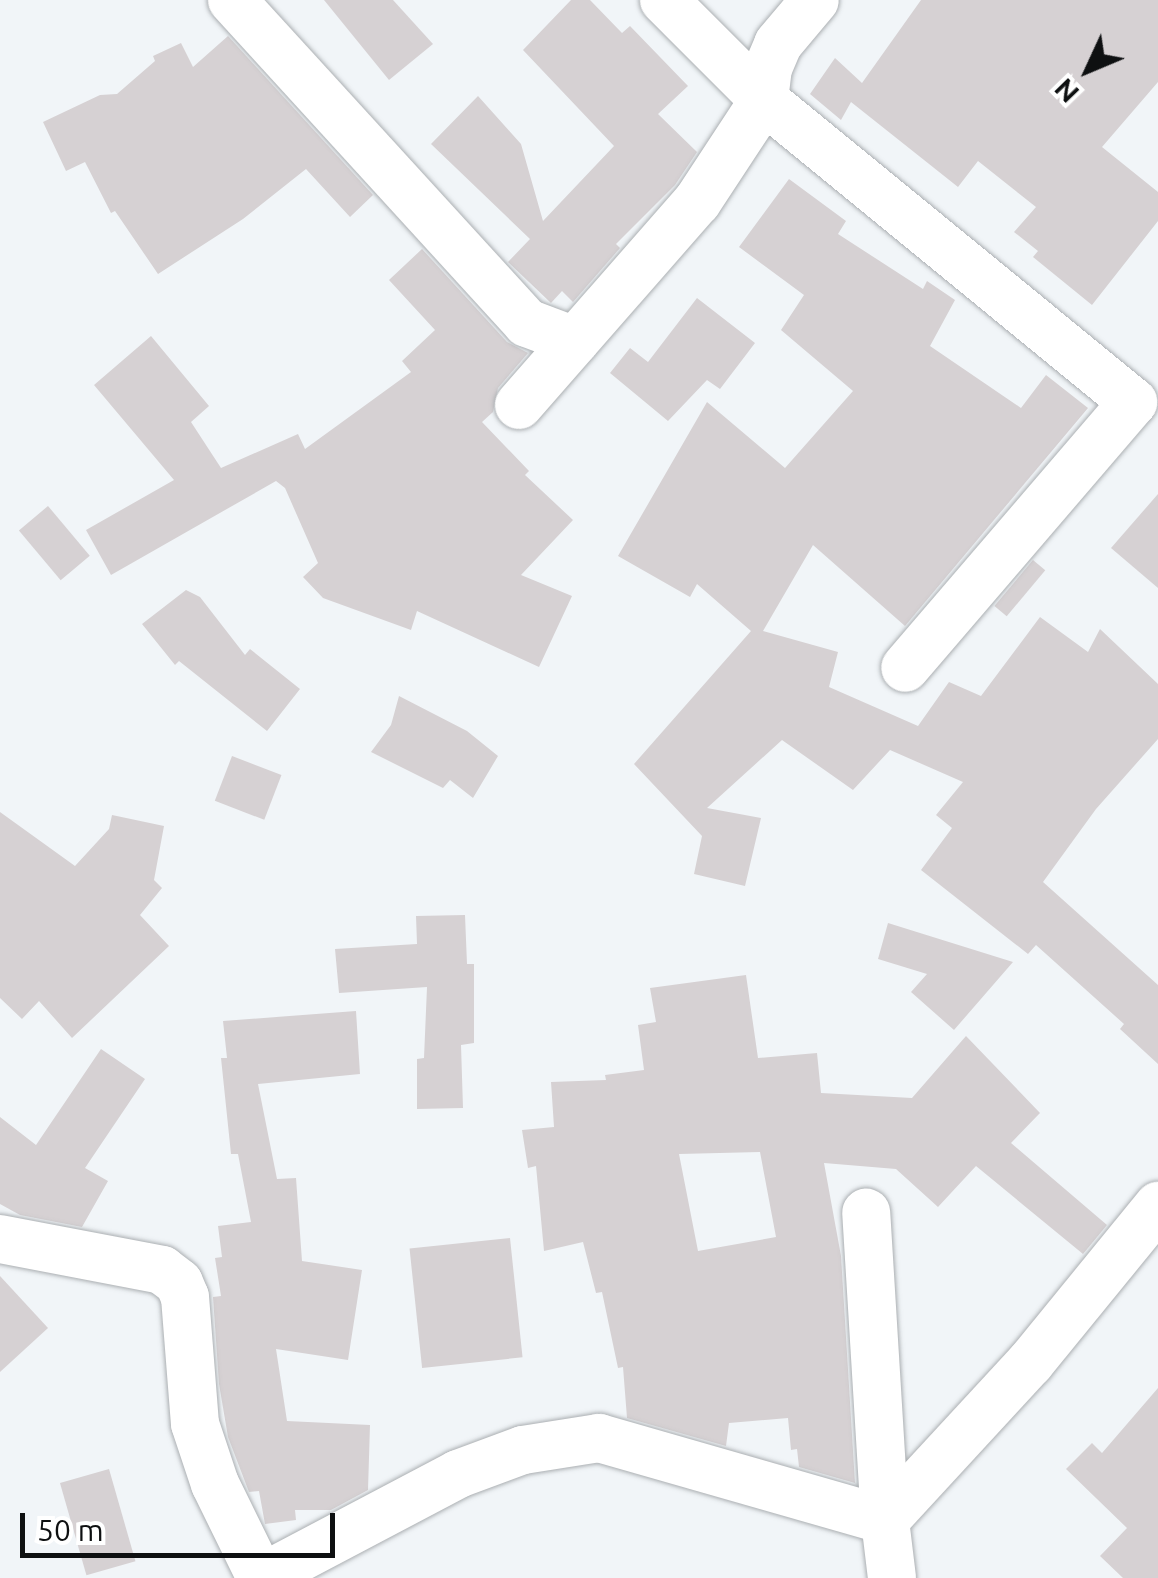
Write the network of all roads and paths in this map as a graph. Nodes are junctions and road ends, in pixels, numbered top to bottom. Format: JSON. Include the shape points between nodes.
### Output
{"nodes":[{"id":1,"x":232,"y":0,"type":"edge"},
{"id":2,"x":664,"y":0,"type":"edge"},
{"id":3,"x":815,"y":0,"type":"edge"},
{"id":4,"x":764,"y":100,"type":"junction"},
{"id":5,"x":575,"y":341,"type":"junction"},
{"id":6,"x":1150,"y":400,"type":"edge"},
{"id":7,"x":519,"y":405,"type":"dead end"},
{"id":8,"x":905,"y":668,"type":"dead end"},
{"id":9,"x":1158,"y":1206,"type":"edge"},
{"id":10,"x":866,"y":1212,"type":"dead end"},
{"id":11,"x":0,"y":1238,"type":"edge"},
{"id":12,"x":885,"y":1520,"type":"junction"},
{"id":13,"x":261,"y":1578,"type":"edge"},
{"id":14,"x":892,"y":1578,"type":"edge"}],
"edges":[{"from":1,"to":5,"type":"street","via":[[527,322]]},
{"from":2,"to":4,"type":"street"},
{"from":3,"to":4,"type":"street","via":[[778,44]]},
{"from":4,"to":5,"type":"street","via":[[697,202]]},
{"from":4,"to":6,"type":"street"},
{"from":5,"to":7,"type":"street"},
{"from":6,"to":8,"type":"street"},
{"from":9,"to":12,"type":"street","via":[[1030,1363]]},
{"from":10,"to":12,"type":"street"},
{"from":11,"to":13,"type":"street","via":[[162,1270],[178,1284],[185,1298],[195,1424]]},
{"from":12,"to":13,"type":"street","via":[[599,1438],[523,1450],[458,1474]]},
{"from":12,"to":14,"type":"street"}]}
